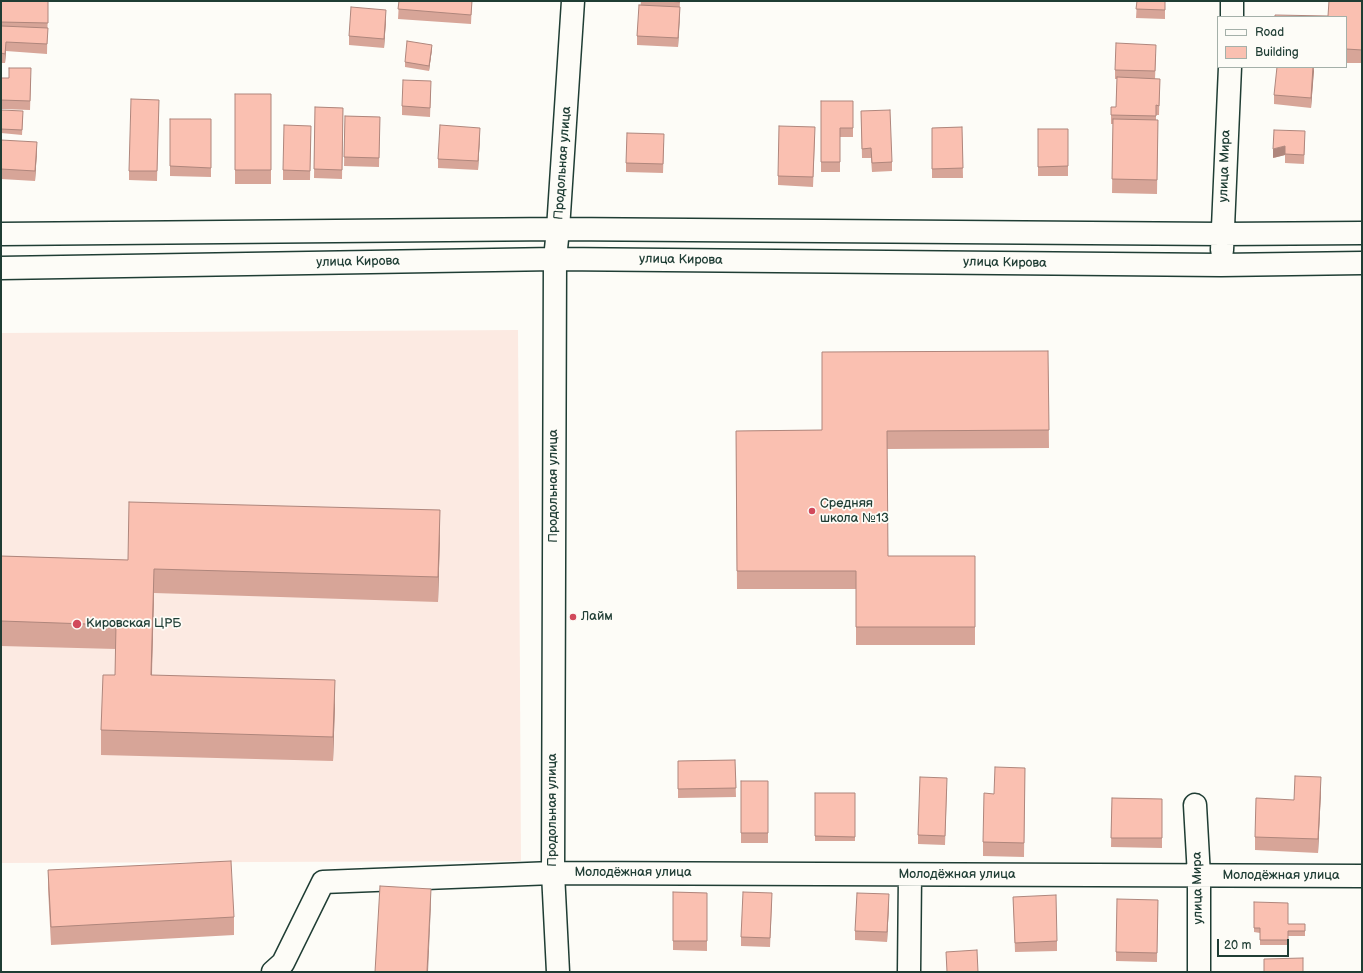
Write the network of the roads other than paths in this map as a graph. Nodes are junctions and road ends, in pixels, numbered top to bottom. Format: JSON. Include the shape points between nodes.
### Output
{"nodes":[{"id":1,"x":573,"y":1,"type":"edge"},
{"id":2,"x":1232,"y":1,"type":"edge"},
{"id":3,"x":1232,"y":16,"type":"edge"},
{"id":4,"x":1230,"y":68,"type":"edge"},
{"id":5,"x":558,"y":229,"type":"junction"},
{"id":6,"x":1362,"y":233,"type":"edge"},
{"id":7,"x":1,"y":234,"type":"edge"},
{"id":8,"x":1222,"y":234,"type":"junction"},
{"id":9,"x":555,"y":259,"type":"junction"},
{"id":10,"x":1362,"y":263,"type":"edge"},
{"id":11,"x":1221,"y":265,"type":"junction"},
{"id":12,"x":1,"y":268,"type":"edge"},
{"id":13,"x":1195,"y":805,"type":"dead end"},
{"id":14,"x":553,"y":873,"type":"junction"},
{"id":15,"x":910,"y":875,"type":"junction"},
{"id":16,"x":1199,"y":876,"type":"junction"},
{"id":17,"x":1362,"y":876,"type":"edge"},
{"id":18,"x":280,"y":969,"type":"edge"},
{"id":19,"x":558,"y":972,"type":"edge"},
{"id":20,"x":909,"y":972,"type":"edge"},
{"id":21,"x":1199,"y":972,"type":"edge"}],
"edges":[{"from":1,"to":5,"type":"street","name":"Продольная улица"},
{"from":2,"to":3,"type":"street"},
{"from":4,"to":8,"type":"street","name":"улица Мира"},
{"from":5,"to":7,"type":"street"},
{"from":5,"to":8,"type":"street"},
{"from":5,"to":9,"type":"street","name":"Продольная улица"},
{"from":6,"to":8,"type":"street"},
{"from":8,"to":11,"type":"street","name":"улица Мира"},
{"from":9,"to":11,"type":"street","name":"улица Кирова"},
{"from":9,"to":12,"type":"street","name":"улица Кирова"},
{"from":9,"to":14,"type":"street","name":"Продольная улица"},
{"from":10,"to":11,"type":"street","name":"улица Кирова"},
{"from":13,"to":16,"type":"street","name":"улица Мира"},
{"from":14,"to":15,"type":"street","name":"Молодёжная улица"},
{"from":14,"to":18,"type":"street","name":"Молодёжная улица","via":[[323,882]]},
{"from":14,"to":19,"type":"street","name":"Продольная улица"},
{"from":15,"to":16,"type":"street","name":"Молодёжная улица"},
{"from":15,"to":20,"type":"street"},
{"from":16,"to":17,"type":"street","name":"Молодёжная улица"},
{"from":16,"to":21,"type":"street","name":"улица Мира"}]}
